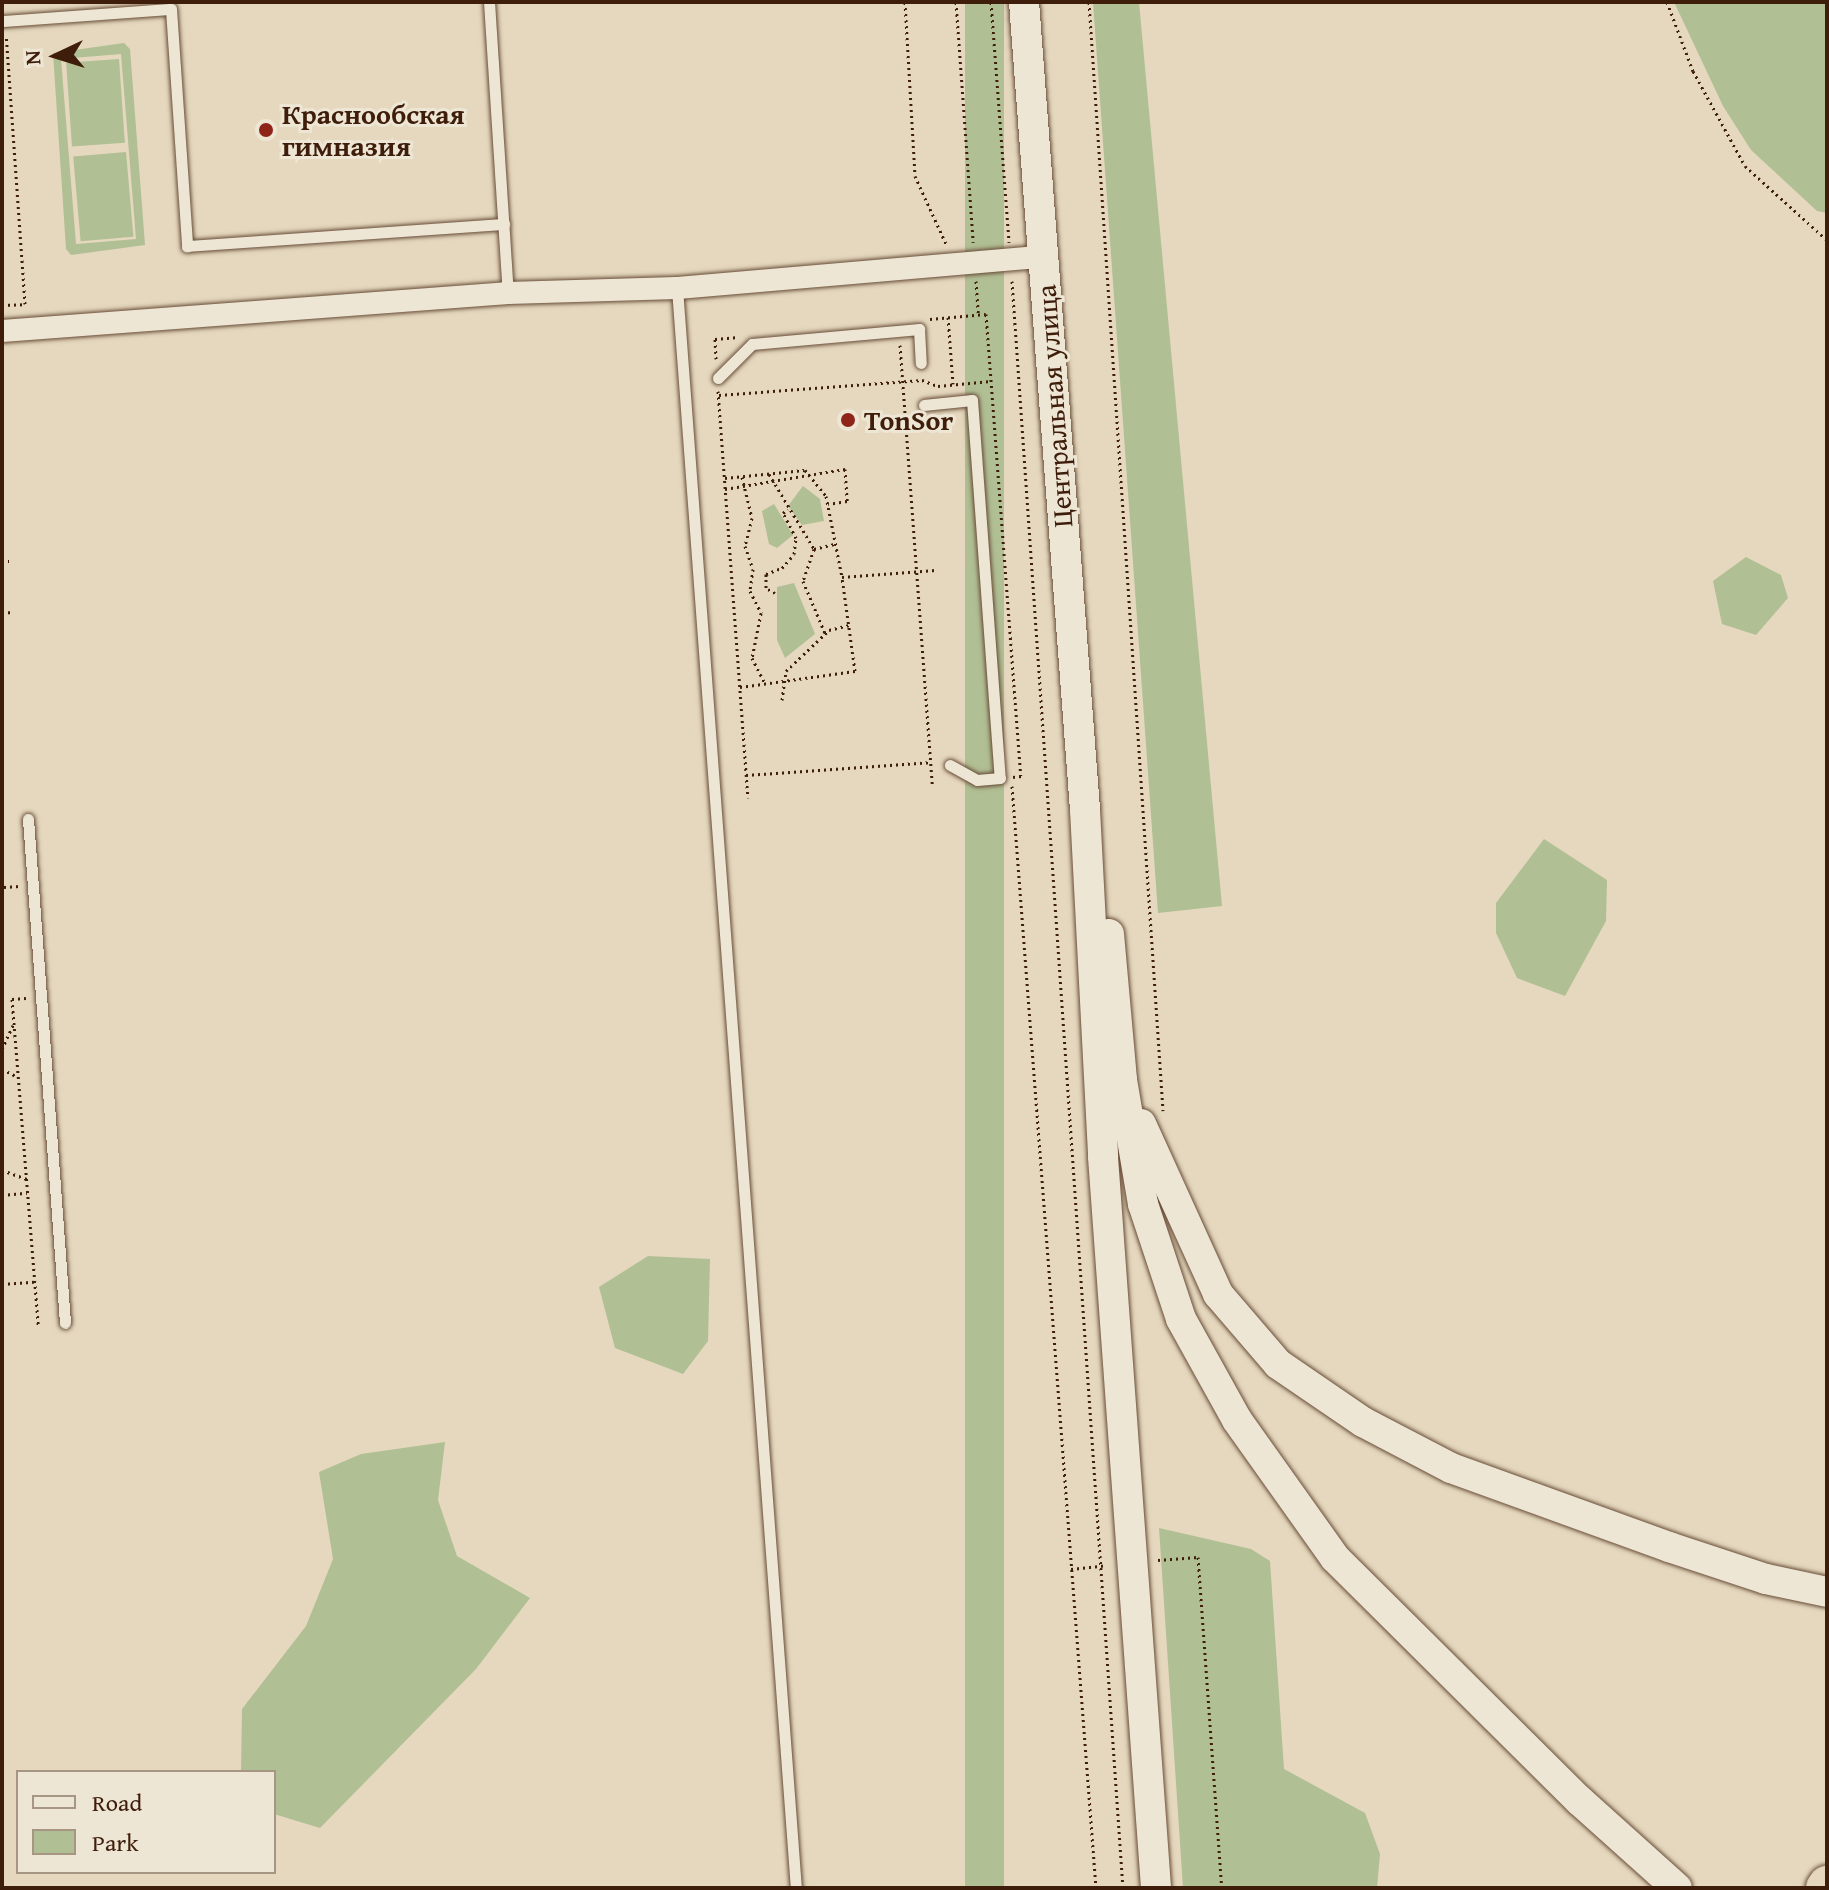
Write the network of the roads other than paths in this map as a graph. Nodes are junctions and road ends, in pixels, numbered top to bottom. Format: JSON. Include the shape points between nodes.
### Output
{"nodes":[{"id":1,"x":489,"y":2,"type":"edge"},
{"id":2,"x":1024,"y":2,"type":"edge"},
{"id":3,"x":4,"y":21,"type":"edge"},
{"id":4,"x":504,"y":224,"type":"junction"},
{"id":5,"x":1042,"y":257,"type":"junction"},
{"id":6,"x":677,"y":288,"type":"junction"},
{"id":7,"x":508,"y":293,"type":"junction"},
{"id":8,"x":2,"y":331,"type":"edge"},
{"id":9,"x":921,"y":363,"type":"dead end"},
{"id":10,"x":718,"y":378,"type":"road end"},
{"id":11,"x":924,"y":405,"type":"dead end"},
{"id":12,"x":945,"y":763,"type":"road end"},
{"id":13,"x":1085,"y":810,"type":"junction"},
{"id":14,"x":28,"y":819,"type":"dead end"},
{"id":15,"x":1122,"y":1080,"type":"junction"},
{"id":16,"x":65,"y":1323,"type":"dead end"},
{"id":17,"x":1827,"y":1592,"type":"edge"},
{"id":18,"x":796,"y":1888,"type":"edge"},
{"id":19,"x":1156,"y":1888,"type":"edge"},
{"id":20,"x":1677,"y":1888,"type":"edge"}],
"edges":[{"from":1,"to":4,"type":"lane"},
{"from":2,"to":5,"type":"main road","name":"Центральная улица"},
{"from":3,"to":4,"type":"lane","via":[[171,9],[187,246]]},
{"from":4,"to":7,"type":"lane"},
{"from":5,"to":6,"type":"street"},
{"from":5,"to":13,"type":"main road","name":"Центральная улица"},
{"from":6,"to":7,"type":"street"},
{"from":6,"to":18,"type":"lane"},
{"from":7,"to":8,"type":"street"},
{"from":9,"to":10,"type":"lane","via":[[919,329],[752,344]]},
{"from":11,"to":12,"type":"lane","via":[[972,400],[1000,778],[977,780]]},
{"from":13,"to":15,"type":"main road","via":[[1113,957]]},
{"from":13,"to":19,"type":"main road","via":[[1103,1157]]},
{"from":14,"to":16,"type":"lane"},
{"from":15,"to":17,"type":"main road","via":[[1218,1294],[1278,1364],[1363,1422],[1451,1468],[1697,1557]]},
{"from":15,"to":20,"type":"main road","via":[[1143,1204],[1181,1319],[1237,1420],[1335,1558],[1580,1801]]}]}
